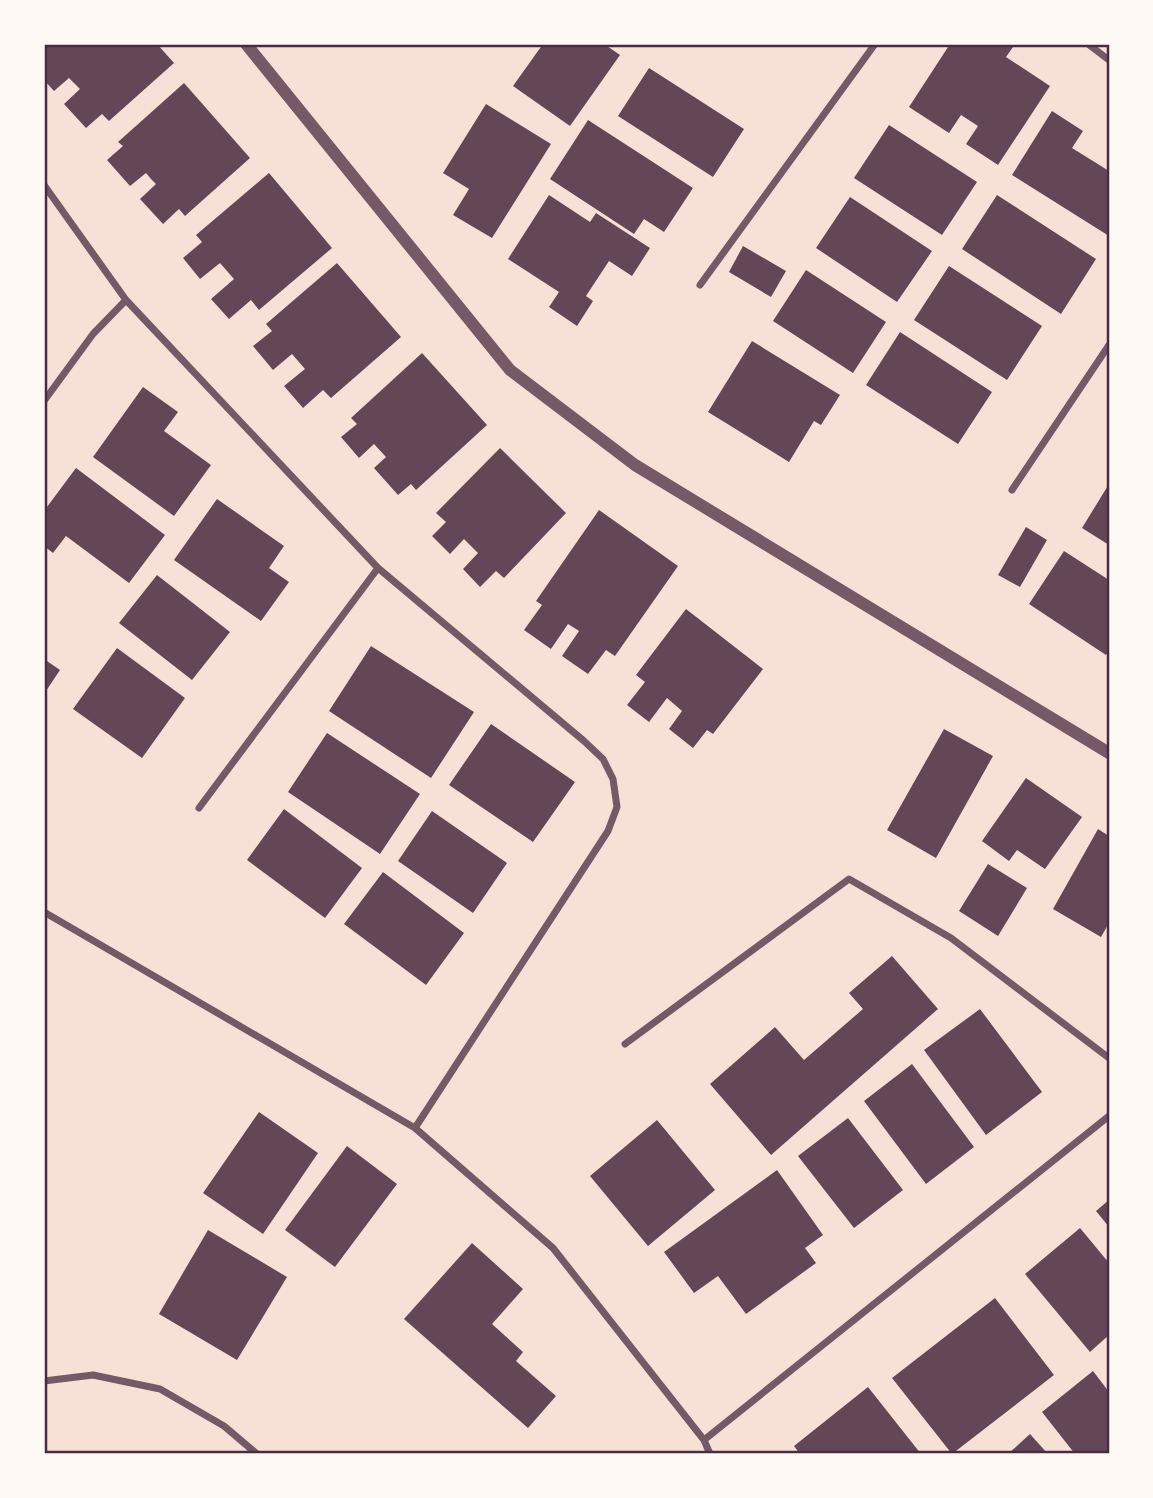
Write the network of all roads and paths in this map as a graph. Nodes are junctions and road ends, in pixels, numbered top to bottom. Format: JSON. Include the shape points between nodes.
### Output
{"nodes":[{"id":1,"x":246,"y":44,"type":"edge"},
{"id":2,"x":875,"y":44,"type":"edge"},
{"id":3,"x":1088,"y":44,"type":"edge"},
{"id":4,"x":1109,"y":60,"type":"edge"},
{"id":5,"x":44,"y":185,"type":"edge"},
{"id":6,"x":700,"y":285,"type":"dead end"},
{"id":7,"x":126,"y":300,"type":"junction"},
{"id":8,"x":1109,"y":345,"type":"edge"},
{"id":9,"x":44,"y":401,"type":"edge"},
{"id":10,"x":1012,"y":490,"type":"dead end"},
{"id":11,"x":378,"y":568,"type":"junction"},
{"id":12,"x":1109,"y":753,"type":"edge"},
{"id":13,"x":199,"y":808,"type":"dead end"},
{"id":14,"x":44,"y":912,"type":"edge"},
{"id":15,"x":625,"y":1044,"type":"dead end"},
{"id":16,"x":1109,"y":1058,"type":"edge"},
{"id":17,"x":1109,"y":1116,"type":"edge"},
{"id":18,"x":415,"y":1128,"type":"junction"},
{"id":19,"x":44,"y":1381,"type":"edge"},
{"id":20,"x":704,"y":1440,"type":"junction"},
{"id":21,"x":257,"y":1454,"type":"edge"},
{"id":22,"x":710,"y":1454,"type":"edge"}],
"edges":[{"from":1,"to":12,"type":"street","via":[[510,370],[635,465]]},
{"from":2,"to":6,"type":"street"},
{"from":3,"to":4,"type":"street"},
{"from":5,"to":7,"type":"street"},
{"from":7,"to":9,"type":"street","via":[[93,334]]},
{"from":7,"to":11,"type":"street"},
{"from":8,"to":10,"type":"street"},
{"from":11,"to":13,"type":"street"},
{"from":11,"to":18,"type":"street","via":[[603,759],[614,779],[617,807],[608,831]]},
{"from":14,"to":18,"type":"street"},
{"from":15,"to":16,"type":"street","via":[[849,879],[951,938]]},
{"from":17,"to":20,"type":"street"},
{"from":18,"to":20,"type":"street","via":[[553,1248]]},
{"from":19,"to":21,"type":"street","via":[[93,1375],[160,1389],[224,1426]]},
{"from":20,"to":22,"type":"street"}]}
